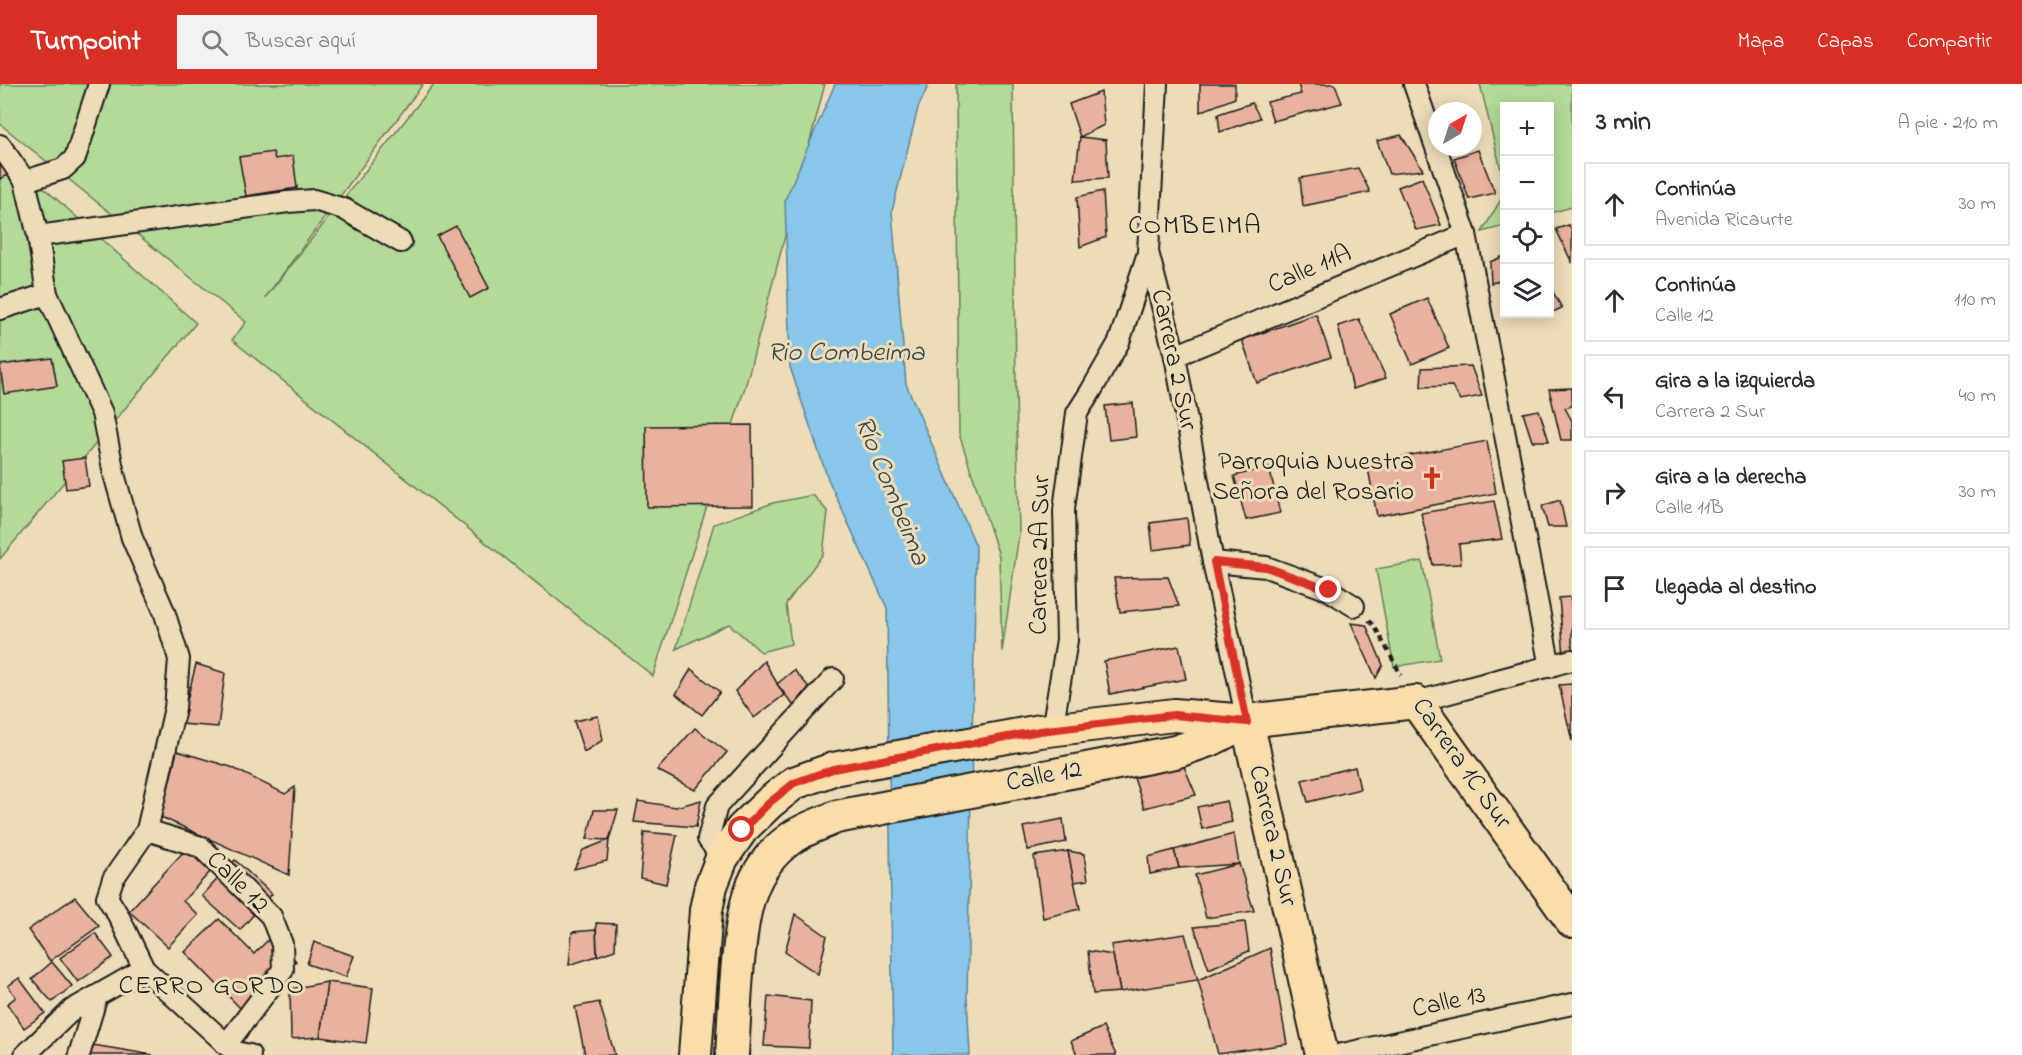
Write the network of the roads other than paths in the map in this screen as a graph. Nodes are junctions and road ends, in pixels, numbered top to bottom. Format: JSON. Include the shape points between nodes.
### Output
{"nodes":[{"id":1,"x":99,"y":84,"type":"edge"},
{"id":2,"x":1157,"y":84,"type":"edge"},
{"id":3,"x":1414,"y":84,"type":"edge"},
{"id":4,"x":0,"y":145,"type":"edge"},
{"id":5,"x":25,"y":181,"type":"junction"},
{"id":6,"x":1466,"y":234,"type":"junction"},
{"id":7,"x":38,"y":236,"type":"junction"},
{"id":8,"x":401,"y":242,"type":"dead end"},
{"id":9,"x":1149,"y":252,"type":"junction"},
{"id":10,"x":47,"y":294,"type":"junction"},
{"id":11,"x":0,"y":309,"type":"edge"},
{"id":12,"x":1175,"y":356,"type":"junction"},
{"id":13,"x":1214,"y":562,"type":"junction"},
{"id":14,"x":1354,"y":606,"type":"road end"},
{"id":15,"x":1572,"y":660,"type":"edge"},
{"id":16,"x":1550,"y":667,"type":"junction"},
{"id":17,"x":833,"y":679,"type":"dead end"},
{"id":18,"x":1416,"y":702,"type":"junction"},
{"id":19,"x":1247,"y":722,"type":"junction"},
{"id":20,"x":1046,"y":731,"type":"junction"},
{"id":21,"x":147,"y":830,"type":"junction"},
{"id":22,"x":722,"y":858,"type":"junction"},
{"id":23,"x":1572,"y":921,"type":"edge"},
{"id":24,"x":144,"y":969,"type":"junction"},
{"id":25,"x":97,"y":996,"type":"junction"},
{"id":26,"x":1572,"y":1004,"type":"edge"},
{"id":27,"x":236,"y":1052,"type":"edge"},
{"id":28,"x":25,"y":1055,"type":"edge"},
{"id":29,"x":79,"y":1055,"type":"edge"},
{"id":30,"x":695,"y":1055,"type":"edge"},
{"id":31,"x":732,"y":1055,"type":"edge"},
{"id":32,"x":1322,"y":1055,"type":"edge"},
{"id":33,"x":1338,"y":1055,"type":"edge"}],
"edges":[{"from":1,"to":5,"type":"street","via":[[75,158],[63,170]]},
{"from":2,"to":9,"type":"street","name":"Carrera 2 Sur"},
{"from":3,"to":6,"type":"street"},
{"from":4,"to":5,"type":"street"},
{"from":5,"to":7,"type":"street"},
{"from":6,"to":12,"type":"street","name":"Calle 11A"},
{"from":6,"to":16,"type":"street"},
{"from":7,"to":8,"type":"street","via":[[314,200],[344,209]]},
{"from":7,"to":10,"type":"street"},
{"from":9,"to":12,"type":"street","name":"Carrera 2 Sur"},
{"from":9,"to":20,"type":"street","name":"Carrera 2A Sur","via":[[1119,342],[1077,413],[1064,509],[1067,640]]},
{"from":10,"to":11,"type":"street"},
{"from":10,"to":21,"type":"street","via":[[102,413],[132,538],[164,611],[179,659],[175,708]]},
{"from":12,"to":13,"type":"street","name":"Carrera 2 Sur"},
{"from":13,"to":14,"type":"street","via":[[1266,567],[1329,590]]},
{"from":13,"to":19,"type":"street","name":"Carrera 2 Sur"},
{"from":15,"to":16,"type":"street","name":"Calle 12"},
{"from":16,"to":18,"type":"street","name":"Calle 12"},
{"from":17,"to":22,"type":"street","via":[[717,806],[708,839]]},
{"from":18,"to":19,"type":"main road","name":"Calle 12"},
{"from":18,"to":23,"type":"main road","name":"Carrera 1C Sur"},
{"from":19,"to":20,"type":"main road","name":"Calle 12","via":[[1174,715]]},
{"from":19,"to":31,"type":"main road","name":"Calle 12","via":[[1175,752],[836,817],[791,838],[770,858],[752,886],[743,914]]},
{"from":19,"to":32,"type":"main road","name":"Carrera 2 Sur"},
{"from":20,"to":22,"type":"main road","name":"Calle 12","via":[[833,769],[794,783],[742,830]]},
{"from":21,"to":24,"type":"street","via":[[113,879],[107,897]]},
{"from":21,"to":27,"type":"street","name":"Calle 12","via":[[201,847],[271,916],[282,944],[283,970]]},
{"from":22,"to":30,"type":"main road","name":"Calle 12","via":[[706,910]]},
{"from":24,"to":25,"type":"street"},
{"from":24,"to":27,"type":"street"},
{"from":25,"to":28,"type":"street","via":[[72,1011]]},
{"from":25,"to":29,"type":"street"},
{"from":26,"to":33,"type":"street","name":"Calle 13"}]}
